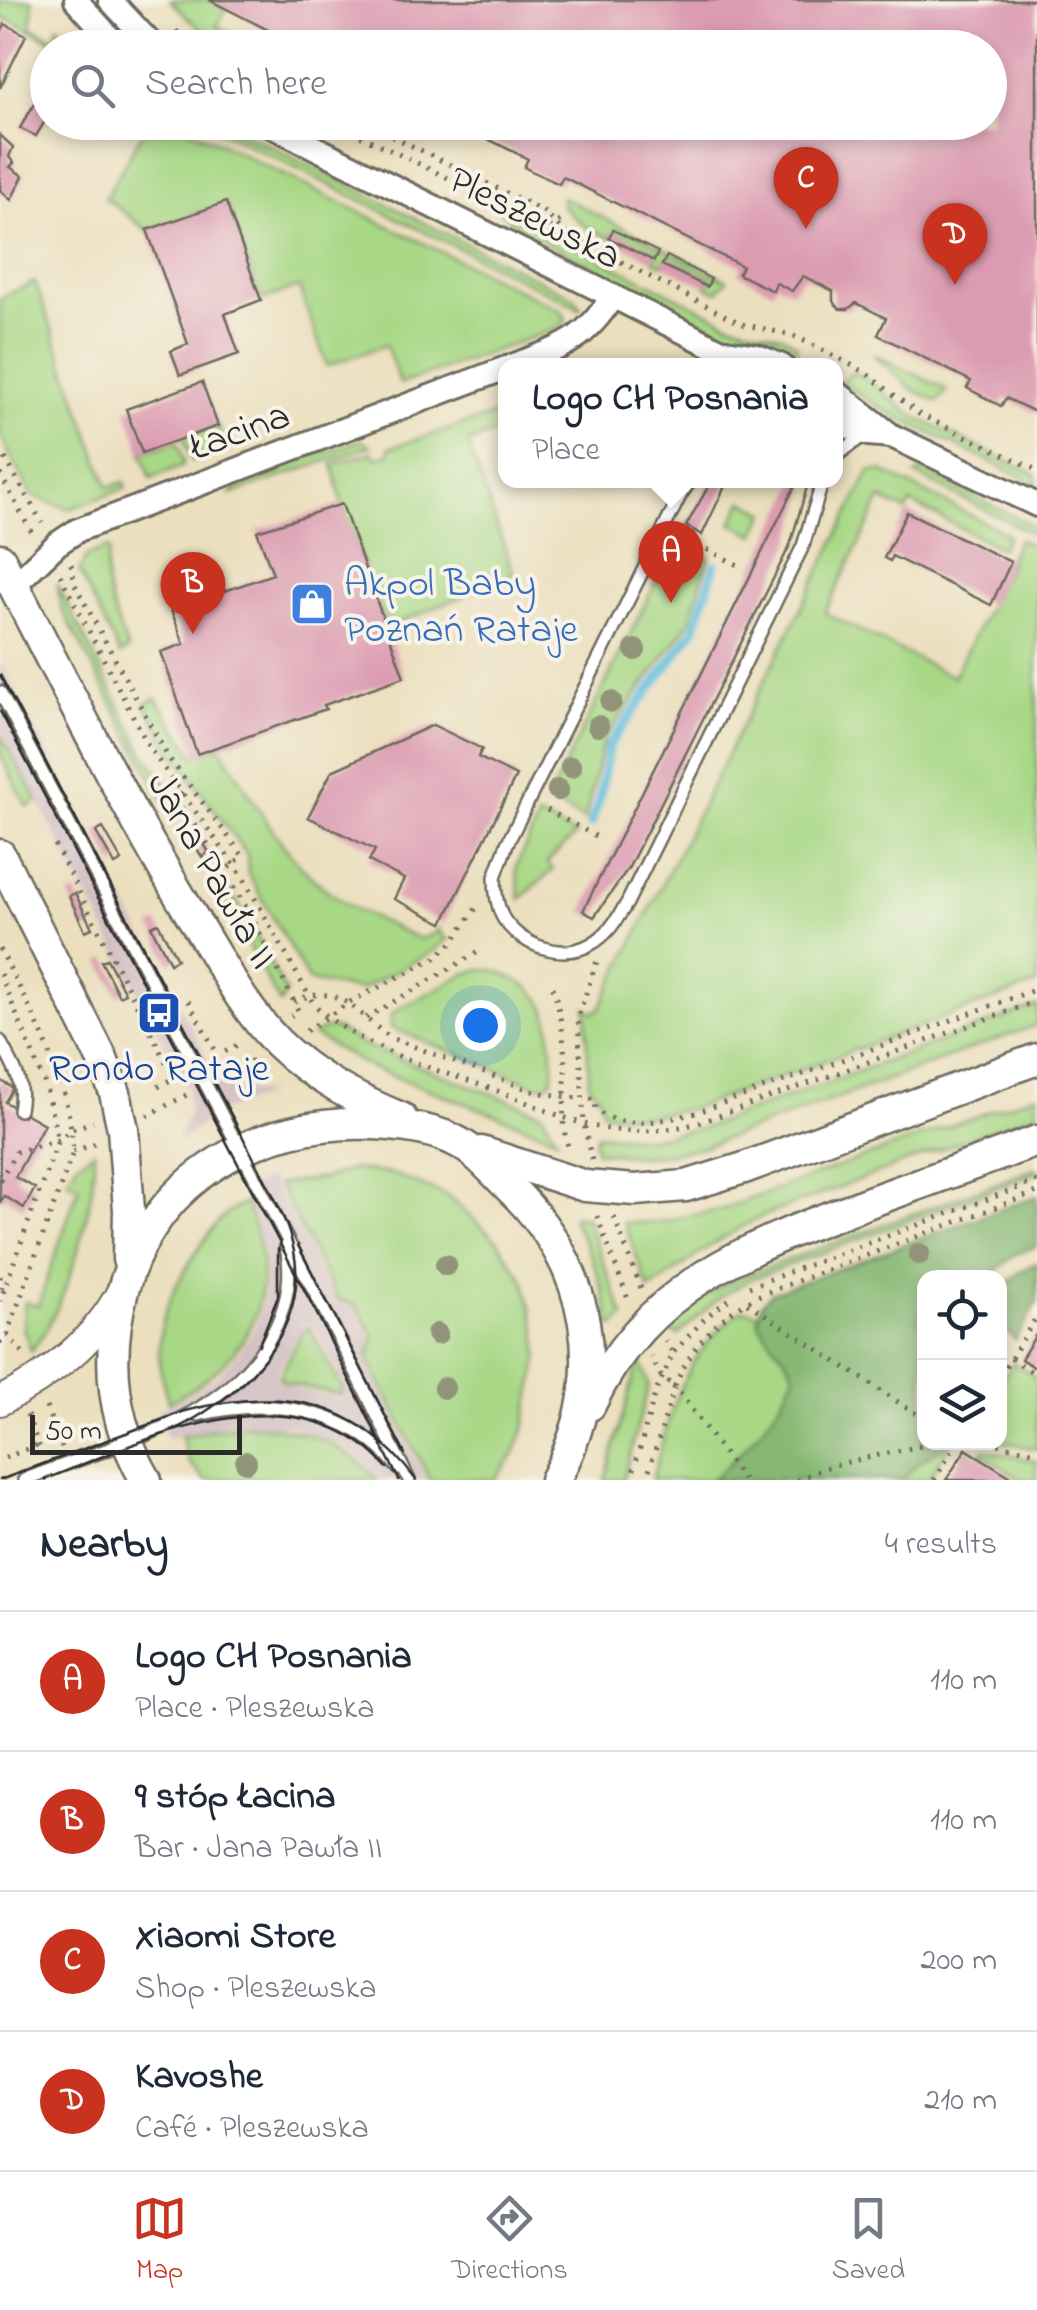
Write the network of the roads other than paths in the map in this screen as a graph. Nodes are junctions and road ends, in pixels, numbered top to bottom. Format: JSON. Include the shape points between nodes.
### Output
{"nodes":[{"id":1,"x":76,"y":0,"type":"edge"},
{"id":2,"x":110,"y":0,"type":"edge"},
{"id":3,"x":103,"y":30,"type":"edge"},
{"id":4,"x":135,"y":30,"type":"edge"},
{"id":5,"x":300,"y":140,"type":"edge"},
{"id":6,"x":612,"y":296,"type":"junction"},
{"id":7,"x":533,"y":358,"type":"edge"},
{"id":8,"x":728,"y":358,"type":"edge"},
{"id":9,"x":762,"y":358,"type":"edge"},
{"id":10,"x":498,"y":371,"type":"edge"},
{"id":11,"x":843,"y":398,"type":"edge"},
{"id":12,"x":843,"y":425,"type":"edge"},
{"id":13,"x":868,"y":434,"type":"junction"},
{"id":14,"x":892,"y":436,"type":"junction"},
{"id":15,"x":843,"y":451,"type":"edge"},
{"id":16,"x":687,"y":488,"type":"edge"},
{"id":17,"x":820,"y":488,"type":"edge"},
{"id":18,"x":1037,"y":505,"type":"edge"},
{"id":19,"x":7,"y":572,"type":"edge"},
{"id":20,"x":0,"y":692,"type":"edge"},
{"id":21,"x":0,"y":855,"type":"edge"},
{"id":22,"x":0,"y":1042,"type":"edge"},
{"id":23,"x":0,"y":1060,"type":"edge"},
{"id":24,"x":1037,"y":1060,"type":"edge"},
{"id":25,"x":19,"y":1110,"type":"dead end"},
{"id":26,"x":1037,"y":1141,"type":"edge"},
{"id":27,"x":457,"y":1142,"type":"junction"},
{"id":28,"x":239,"y":1148,"type":"junction"},
{"id":29,"x":282,"y":1230,"type":"junction"},
{"id":30,"x":126,"y":1280,"type":"junction"},
{"id":31,"x":0,"y":1402,"type":"edge"},
{"id":32,"x":170,"y":1423,"type":"junction"},
{"id":33,"x":575,"y":1439,"type":"junction"},
{"id":34,"x":127,"y":1440,"type":"junction"},
{"id":35,"x":24,"y":1480,"type":"edge"},
{"id":36,"x":146,"y":1480,"type":"edge"},
{"id":37,"x":408,"y":1480,"type":"edge"},
{"id":38,"x":555,"y":1480,"type":"edge"},
{"id":39,"x":569,"y":1480,"type":"edge"}],
"edges":[{"from":1,"to":3,"type":"street"},
{"from":2,"to":4,"type":"street"},
{"from":5,"to":6,"type":"street","name":"Pleszewska"},
{"from":6,"to":7,"type":"street","name":"Łacina","via":[[573,343]]},
{"from":6,"to":8,"type":"street","name":"Pleszewska"},
{"from":8,"to":9,"type":"street","name":"Pleszewska"},
{"from":10,"to":19,"type":"street","name":"Łacina","via":[[91,525]]},
{"from":11,"to":14,"type":"street"},
{"from":12,"to":13,"type":"street"},
{"from":13,"to":14,"type":"street"},
{"from":13,"to":15,"type":"lane"},
{"from":14,"to":18,"type":"street"},
{"from":16,"to":17,"type":"lane","via":[[495,877],[503,918],[516,933],[552,950],[593,944],[627,903],[802,546]]},
{"from":19,"to":27,"type":"main road","name":"Jana Pawła II","via":[[162,867],[265,1029],[352,1098]]},
{"from":20,"to":28,"type":"lane"},
{"from":21,"to":30,"type":"main road","via":[[115,1094],[130,1210]]},
{"from":22,"to":23,"type":"lane"},
{"from":22,"to":25,"type":"lane","via":[[20,1078]]},
{"from":24,"to":27,"type":"main road","via":[[686,1186],[584,1186]]},
{"from":26,"to":33,"type":"main road","via":[[781,1235],[699,1278],[638,1328]]},
{"from":27,"to":28,"type":"main road","via":[[394,1125],[345,1123],[275,1134]]},
{"from":27,"to":33,"type":"main road","via":[[532,1209],[570,1270],[588,1350]]},
{"from":28,"to":29,"type":"lane"},
{"from":28,"to":30,"type":"main road","via":[[208,1166],[165,1207]]},
{"from":29,"to":32,"type":"lane","via":[[288,1288],[272,1334],[228,1390]]},
{"from":29,"to":37,"type":"lane"},
{"from":30,"to":31,"type":"street","via":[[117,1301],[70,1354]]},
{"from":30,"to":34,"type":"main road","via":[[111,1366]]},
{"from":32,"to":34,"type":"lane"},
{"from":32,"to":37,"type":"lane","via":[[244,1407],[310,1412],[366,1436]]},
{"from":33,"to":38,"type":"main road"},
{"from":33,"to":39,"type":"main road"},
{"from":34,"to":35,"type":"lane"},
{"from":34,"to":36,"type":"main road"}]}
